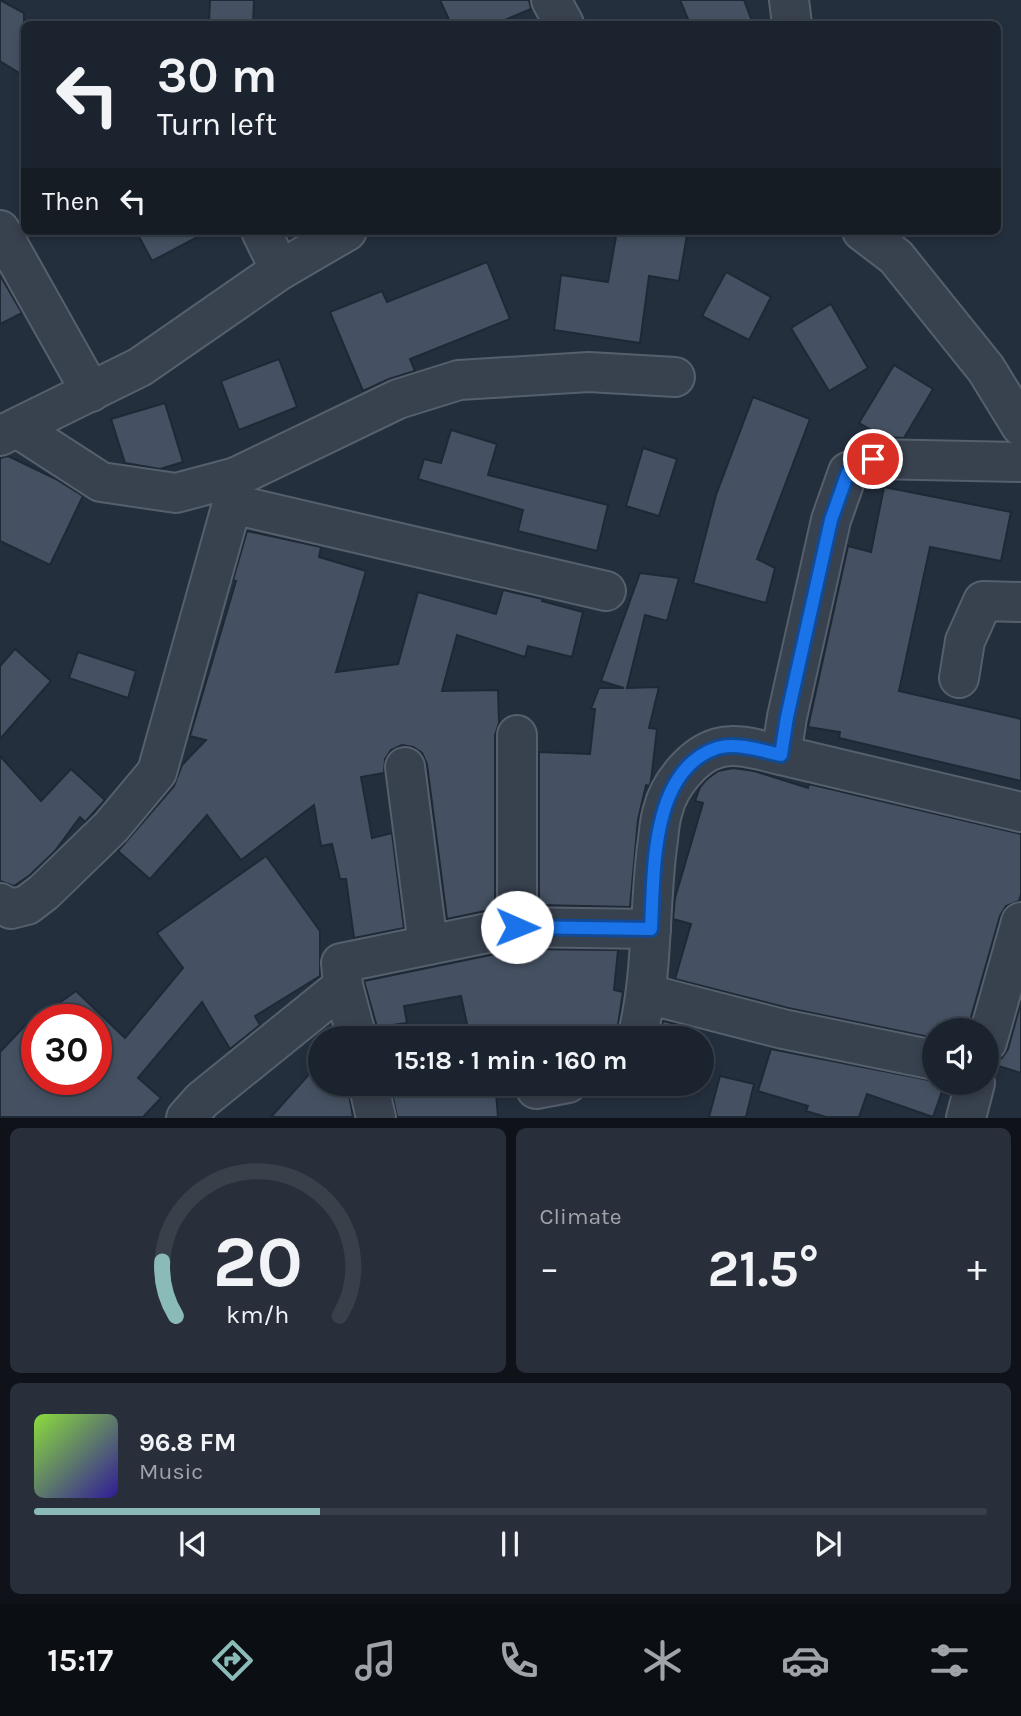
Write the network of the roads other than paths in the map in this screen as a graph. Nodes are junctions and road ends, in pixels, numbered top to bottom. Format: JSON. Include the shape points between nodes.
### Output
{"nodes":[{"id":1,"x":551,"y":0,"type":"edge"},
{"id":2,"x":789,"y":0,"type":"edge"},
{"id":3,"x":562,"y":21,"type":"edge"},
{"id":4,"x":792,"y":21,"type":"edge"},
{"id":5,"x":0,"y":230,"type":"edge"},
{"id":6,"x":263,"y":235,"type":"edge"},
{"id":7,"x":340,"y":235,"type":"edge"},
{"id":8,"x":867,"y":235,"type":"edge"},
{"id":9,"x":280,"y":270,"type":"junction"},
{"id":10,"x":675,"y":377,"type":"dead end"},
{"id":11,"x":91,"y":392,"type":"junction"},
{"id":12,"x":1021,"y":426,"type":"edge"},
{"id":13,"x":10,"y":433,"type":"edge"},
{"id":14,"x":1021,"y":462,"type":"edge"},
{"id":15,"x":234,"y":491,"type":"junction"},
{"id":16,"x":606,"y":591,"type":"dead end"},
{"id":17,"x":1021,"y":602,"type":"edge"},
{"id":18,"x":958,"y":678,"type":"dead end"},
{"id":19,"x":517,"y":735,"type":"dead end"},
{"id":20,"x":781,"y":755,"type":"junction"},
{"id":21,"x":405,"y":767,"type":"dead end"},
{"id":22,"x":1021,"y":812,"type":"edge"},
{"id":23,"x":0,"y":903,"type":"edge"},
{"id":24,"x":1021,"y":922,"type":"edge"},
{"id":25,"x":517,"y":927,"type":"junction"},
{"id":26,"x":651,"y":929,"type":"junction"},
{"id":27,"x":428,"y":945,"type":"junction"},
{"id":28,"x":343,"y":986,"type":"junction"},
{"id":29,"x":647,"y":994,"type":"junction"},
{"id":30,"x":994,"y":1018,"type":"edge"},
{"id":31,"x":354,"y":1026,"type":"edge"},
{"id":32,"x":640,"y":1026,"type":"edge"},
{"id":33,"x":922,"y":1058,"type":"edge"},
{"id":34,"x":972,"y":1095,"type":"edge"},
{"id":35,"x":371,"y":1096,"type":"edge"},
{"id":36,"x":186,"y":1118,"type":"edge"},
{"id":37,"x":376,"y":1118,"type":"edge"},
{"id":38,"x":966,"y":1118,"type":"edge"}],
"edges":[{"from":1,"to":3,"type":"street"},
{"from":2,"to":4,"type":"street"},
{"from":5,"to":11,"type":"street"},
{"from":6,"to":9,"type":"street"},
{"from":7,"to":9,"type":"street"},
{"from":8,"to":12,"type":"street","via":[[896,257],[986,369]]},
{"from":9,"to":11,"type":"street","via":[[140,367]]},
{"from":10,"to":15,"type":"street","via":[[589,372],[459,380],[398,399]]},
{"from":11,"to":13,"type":"street"},
{"from":13,"to":15,"type":"street","via":[[102,482],[176,493]]},
{"from":14,"to":20,"type":"street","via":[[873,459],[848,472],[831,520]]},
{"from":15,"to":16,"type":"street"},
{"from":15,"to":23,"type":"street","via":[[157,772],[111,827],[44,892],[27,905],[11,909]]},
{"from":17,"to":18,"type":"street","via":[[983,601],[965,641]]},
{"from":19,"to":25,"type":"street"},
{"from":20,"to":22,"type":"street"},
{"from":20,"to":26,"type":"street","via":[[741,747],[718,748],[683,773],[663,810]]},
{"from":21,"to":27,"type":"street"},
{"from":24,"to":30,"type":"street"},
{"from":25,"to":26,"type":"street"},
{"from":25,"to":27,"type":"street"},
{"from":26,"to":29,"type":"street"},
{"from":27,"to":28,"type":"street","via":[[341,963]]},
{"from":28,"to":31,"type":"street"},
{"from":28,"to":36,"type":"street"},
{"from":29,"to":32,"type":"street"},
{"from":29,"to":33,"type":"street"},
{"from":34,"to":38,"type":"street"},
{"from":35,"to":37,"type":"street"}]}
